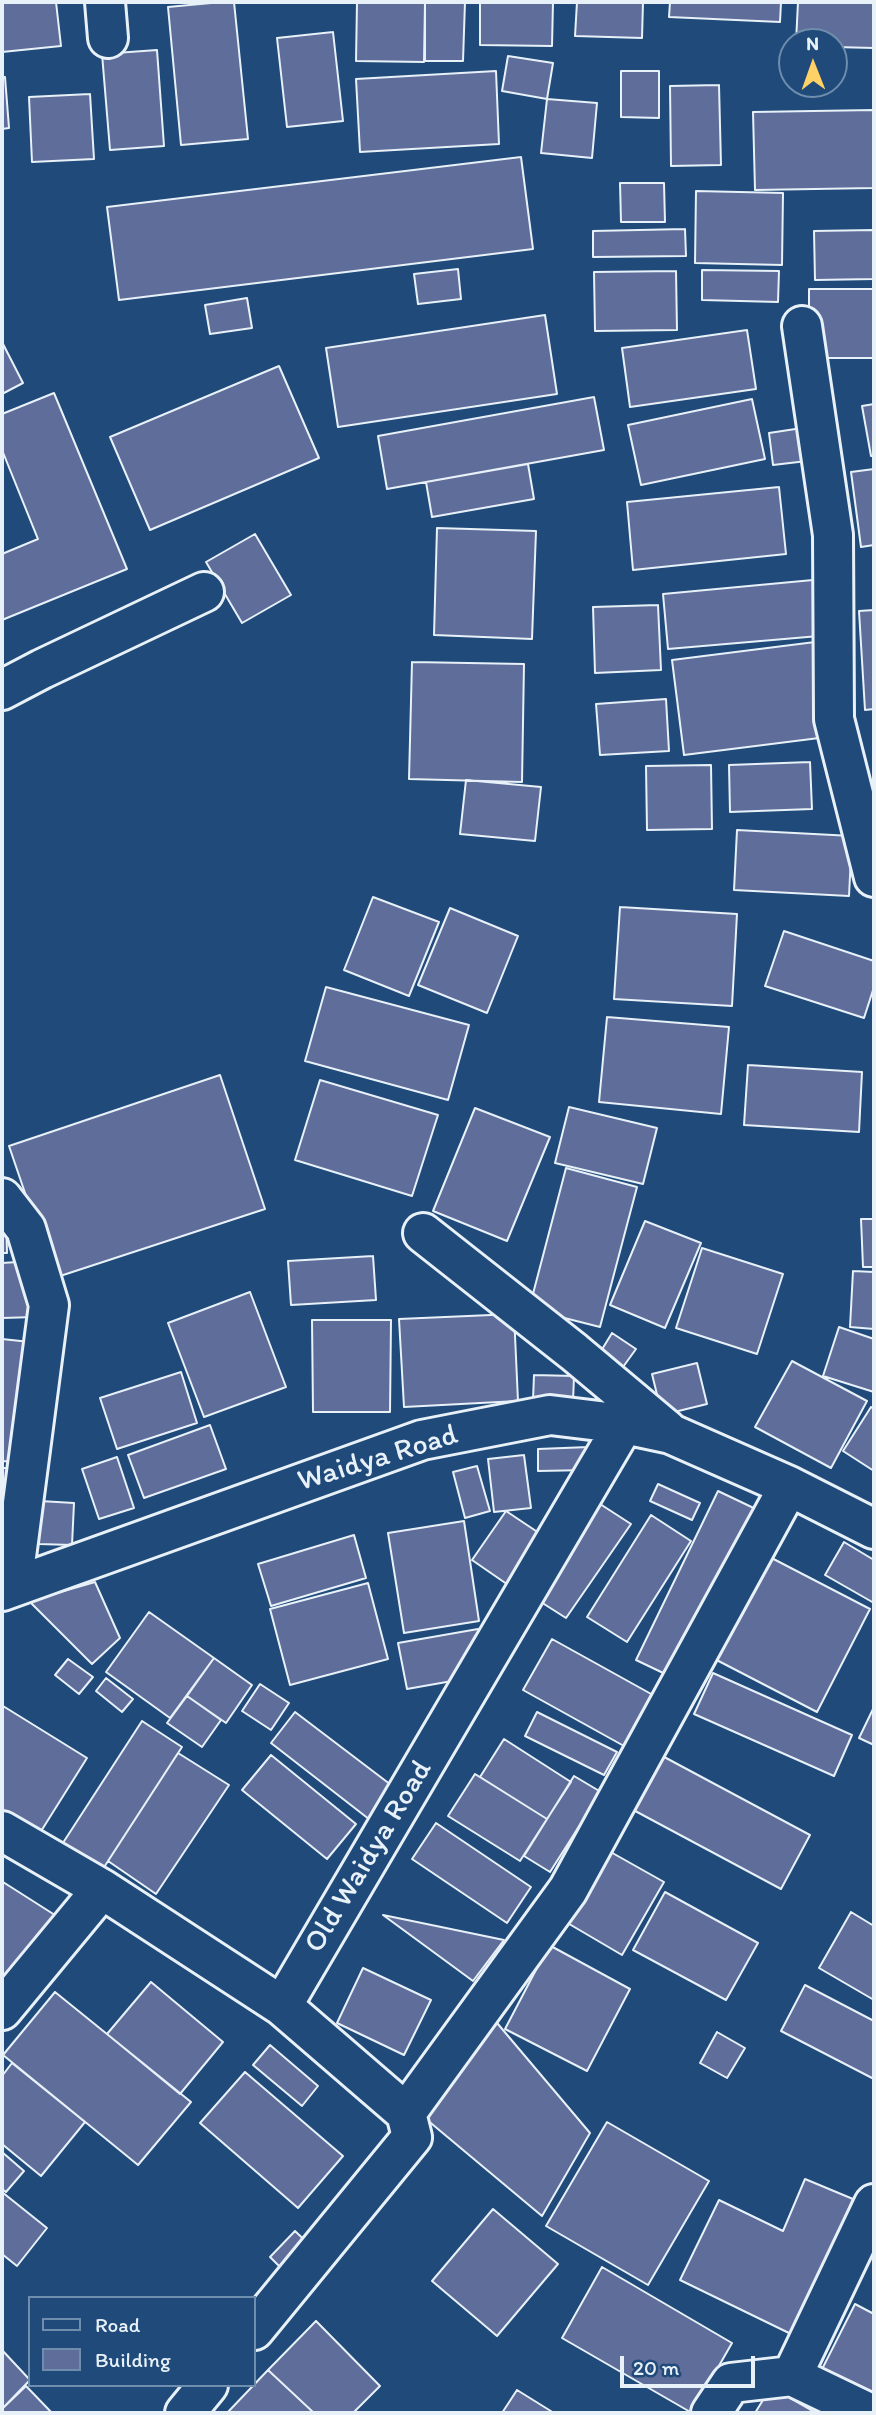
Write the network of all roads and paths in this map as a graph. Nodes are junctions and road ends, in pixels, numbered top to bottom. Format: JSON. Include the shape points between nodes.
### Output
{"nodes":[{"id":1,"x":802,"y":326,"type":"dead end"},
{"id":2,"x":204,"y":592,"type":"dead end"},
{"id":3,"x":2,"y":690,"type":"edge"},
{"id":4,"x":874,"y":877,"type":"edge"},
{"id":5,"x":2,"y":1198,"type":"edge"},
{"id":6,"x":423,"y":1233,"type":"dead end"},
{"id":7,"x":624,"y":1424,"type":"junction"},
{"id":8,"x":671,"y":1434,"type":"junction"},
{"id":9,"x":789,"y":1486,"type":"junction"},
{"id":10,"x":874,"y":1529,"type":"edge"},
{"id":11,"x":7,"y":1589,"type":"edge"},
{"id":12,"x":2,"y":1831,"type":"edge"},
{"id":13,"x":102,"y":1889,"type":"junction"},
{"id":14,"x":282,"y":2006,"type":"junction"},
{"id":15,"x":2,"y":2010,"type":"edge"},
{"id":16,"x":406,"y":2113,"type":"junction"},
{"id":17,"x":874,"y":2204,"type":"edge"},
{"id":18,"x":256,"y":2328,"type":"edge"},
{"id":19,"x":792,"y":2376,"type":"junction"},
{"id":20,"x":206,"y":2387,"type":"edge"},
{"id":21,"x":185,"y":2413,"type":"edge"},
{"id":22,"x":711,"y":2413,"type":"edge"},
{"id":23,"x":869,"y":2413,"type":"edge"}],
"edges":[{"from":1,"to":4,"type":"street","via":[[833,535],[834,719]]},
{"from":2,"to":3,"type":"street"},
{"from":5,"to":11,"type":"street","via":[[26,1229],[49,1305]]},
{"from":6,"to":8,"type":"street"},
{"from":7,"to":8,"type":"street","name":"Waidya Road"},
{"from":7,"to":11,"type":"street","name":"Waidya Road","via":[[550,1415],[422,1440]]},
{"from":7,"to":14,"type":"street","name":"Old Waidya Road"},
{"from":8,"to":9,"type":"street","name":"Waidya Road"},
{"from":9,"to":10,"type":"street","name":"Waidya Road"},
{"from":9,"to":16,"type":"street","via":[[568,1890]]},
{"from":12,"to":13,"type":"street"},
{"from":13,"to":14,"type":"street"},
{"from":13,"to":15,"type":"street"},
{"from":14,"to":16,"type":"street"},
{"from":16,"to":18,"type":"street","via":[[412,2137]]},
{"from":17,"to":19,"type":"street"},
{"from":19,"to":22,"type":"street","via":[[731,2383]]},
{"from":19,"to":23,"type":"street"},
{"from":20,"to":21,"type":"street"}]}
